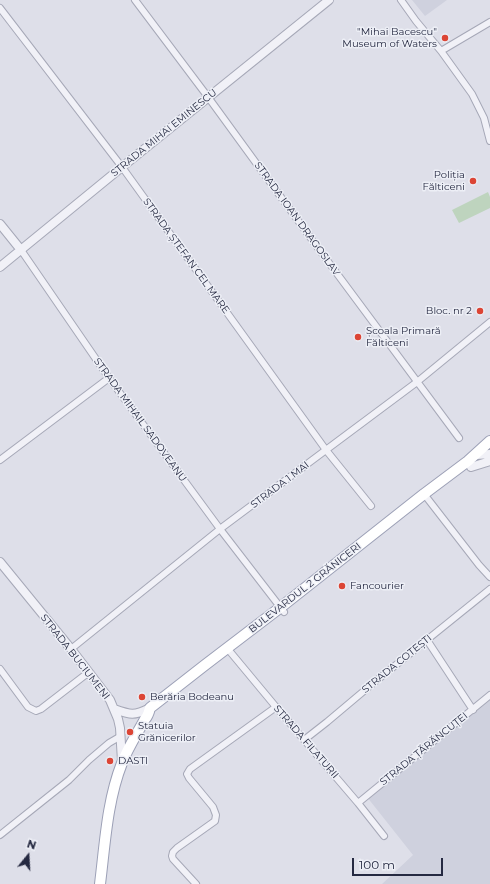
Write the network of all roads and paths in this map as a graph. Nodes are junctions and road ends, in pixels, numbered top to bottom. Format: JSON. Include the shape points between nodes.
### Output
{"nodes":[{"id":1,"x":135,"y":0,"type":"edge"},
{"id":2,"x":329,"y":0,"type":"edge"},
{"id":3,"x":401,"y":0,"type":"edge"},
{"id":4,"x":0,"y":8,"type":"edge"},
{"id":5,"x":490,"y":22,"type":"edge"},
{"id":6,"x":441,"y":51,"type":"junction"},
{"id":7,"x":208,"y":98,"type":"junction"},
{"id":8,"x":490,"y":140,"type":"edge"},
{"id":9,"x":122,"y":166,"type":"junction"},
{"id":10,"x":0,"y":224,"type":"edge"},
{"id":11,"x":20,"y":250,"type":"junction"},
{"id":12,"x":0,"y":267,"type":"edge"},
{"id":13,"x":490,"y":322,"type":"edge"},
{"id":14,"x":109,"y":378,"type":"junction"},
{"id":15,"x":418,"y":382,"type":"junction"},
{"id":16,"x":459,"y":438,"type":"dead end"},
{"id":17,"x":490,"y":441,"type":"edge"},
{"id":18,"x":326,"y":450,"type":"junction"},
{"id":19,"x":481,"y":457,"type":"edge"},
{"id":20,"x":0,"y":460,"type":"edge"},
{"id":21,"x":425,"y":496,"type":"junction"},
{"id":22,"x":372,"y":506,"type":"dead end"},
{"id":23,"x":220,"y":530,"type":"junction"},
{"id":24,"x":0,"y":562,"type":"edge"},
{"id":25,"x":490,"y":577,"type":"edge"},
{"id":26,"x":490,"y":590,"type":"edge"},
{"id":27,"x":282,"y":610,"type":"junction"},
{"id":28,"x":427,"y":640,"type":"junction"},
{"id":29,"x":71,"y":649,"type":"junction"},
{"id":30,"x":229,"y":650,"type":"junction"},
{"id":31,"x":0,"y":669,"type":"edge"},
{"id":32,"x":89,"y":672,"type":"junction"},
{"id":33,"x":490,"y":695,"type":"edge"},
{"id":34,"x":276,"y":707,"type":"junction"},
{"id":35,"x":114,"y":709,"type":"junction"},
{"id":36,"x":473,"y":710,"type":"junction"},
{"id":37,"x":148,"y":713,"type":"junction"},
{"id":38,"x":121,"y":736,"type":"junction"},
{"id":39,"x":304,"y":740,"type":"junction"},
{"id":40,"x":122,"y":764,"type":"junction"},
{"id":41,"x":358,"y":803,"type":"junction"},
{"id":42,"x":0,"y":835,"type":"edge"},
{"id":43,"x":384,"y":836,"type":"dead end"},
{"id":44,"x":100,"y":884,"type":"edge"},
{"id":45,"x":196,"y":884,"type":"edge"}],
"edges":[{"from":1,"to":7,"type":"street","name":"STRADA IOAN DRAGOSLAV"},
{"from":2,"to":7,"type":"street","name":"STRADA MIHAI EMINESCU"},
{"from":3,"to":6,"type":"street"},
{"from":4,"to":9,"type":"street","name":"STRADA ȘTEFAN CEL MARE"},
{"from":5,"to":6,"type":"street"},
{"from":6,"to":8,"type":"street","via":[[472,94],[484,118]]},
{"from":7,"to":9,"type":"street","name":"STRADA MIHAI EMINESCU"},
{"from":7,"to":15,"type":"street","name":"STRADA IOAN DRAGOSLAV"},
{"from":9,"to":11,"type":"street","name":"STRADA MIHAI EMINESCU"},
{"from":9,"to":18,"type":"street","name":"STRADA ȘTEFAN CEL MARE"},
{"from":10,"to":11,"type":"street","name":"STRADA MIHAIL SADOVEANU"},
{"from":11,"to":12,"type":"street","name":"STRADA MIHAI EMINESCU"},
{"from":11,"to":14,"type":"street","name":"STRADA MIHAIL SADOVEANU"},
{"from":13,"to":15,"type":"street","name":"STRADA 1 MAI"},
{"from":14,"to":20,"type":"street"},
{"from":14,"to":23,"type":"street","name":"STRADA MIHAIL SADOVEANU"},
{"from":15,"to":16,"type":"street","name":"STRADA IOAN DRAGOSLAV"},
{"from":15,"to":18,"type":"street","name":"STRADA 1 MAI"},
{"from":17,"to":19,"type":"main road","name":"BULEVARDUL 2 GRĂNICERI"},
{"from":18,"to":22,"type":"street","name":"STRADA ȘTEFAN CEL MARE"},
{"from":18,"to":23,"type":"street","name":"STRADA 1 MAI"},
{"from":19,"to":21,"type":"main road","name":"BULEVARDUL 2 GRĂNICERI"},
{"from":21,"to":25,"type":"street"},
{"from":21,"to":27,"type":"main road","name":"BULEVARDUL 2 GRĂNICERI"},
{"from":23,"to":27,"type":"street","name":"STRADA MIHAIL SADOVEANU"},
{"from":23,"to":29,"type":"street","name":"STRADA 1 MAI"},
{"from":24,"to":29,"type":"street","name":"STRADA BUCIUMENI"},
{"from":26,"to":28,"type":"street","name":"STRADA COTEȘTI"},
{"from":27,"to":30,"type":"main road","name":"BULEVARDUL 2 GRĂNICERI"},
{"from":28,"to":36,"type":"street"},
{"from":28,"to":39,"type":"street","name":"STRADA COTEȘTI"},
{"from":29,"to":32,"type":"street","name":"STRADA BUCIUMENI"},
{"from":30,"to":34,"type":"street","name":"STRADA FILATURII"},
{"from":30,"to":37,"type":"main road","name":"BULEVARDUL 2 GRĂNICERI","via":[[155,713]]},
{"from":31,"to":32,"type":"street","via":[[25,704],[36,711],[45,707]]},
{"from":32,"to":35,"type":"street","name":"STRADA BUCIUMENI"},
{"from":33,"to":36,"type":"street","name":"STRADA ȚĂRĂNCUȚEI"},
{"from":34,"to":39,"type":"street","name":"STRADA FILATURII"},
{"from":34,"to":45,"type":"street","via":[[190,769],[187,774],[216,815],[215,822],[173,852],[173,859]]},
{"from":35,"to":37,"type":"street","via":[[127,714]]},
{"from":35,"to":38,"type":"street","name":"STRADA BUCIUMENI"},
{"from":36,"to":41,"type":"street","name":"STRADA ȚĂRĂNCUȚEI"},
{"from":37,"to":40,"type":"main road","name":"BULEVARDUL 2 GRĂNICERI"},
{"from":38,"to":40,"type":"street","name":"STRADA BUCIUMENI"},
{"from":38,"to":42,"type":"street","via":[[109,743],[69,780]]},
{"from":39,"to":41,"type":"street","name":"STRADA FILATURII"},
{"from":40,"to":44,"type":"main road","name":"BULEVARDUL 2 GRĂNICERI","via":[[110,806]]},
{"from":41,"to":43,"type":"street","name":"STRADA FILATURII"}]}
